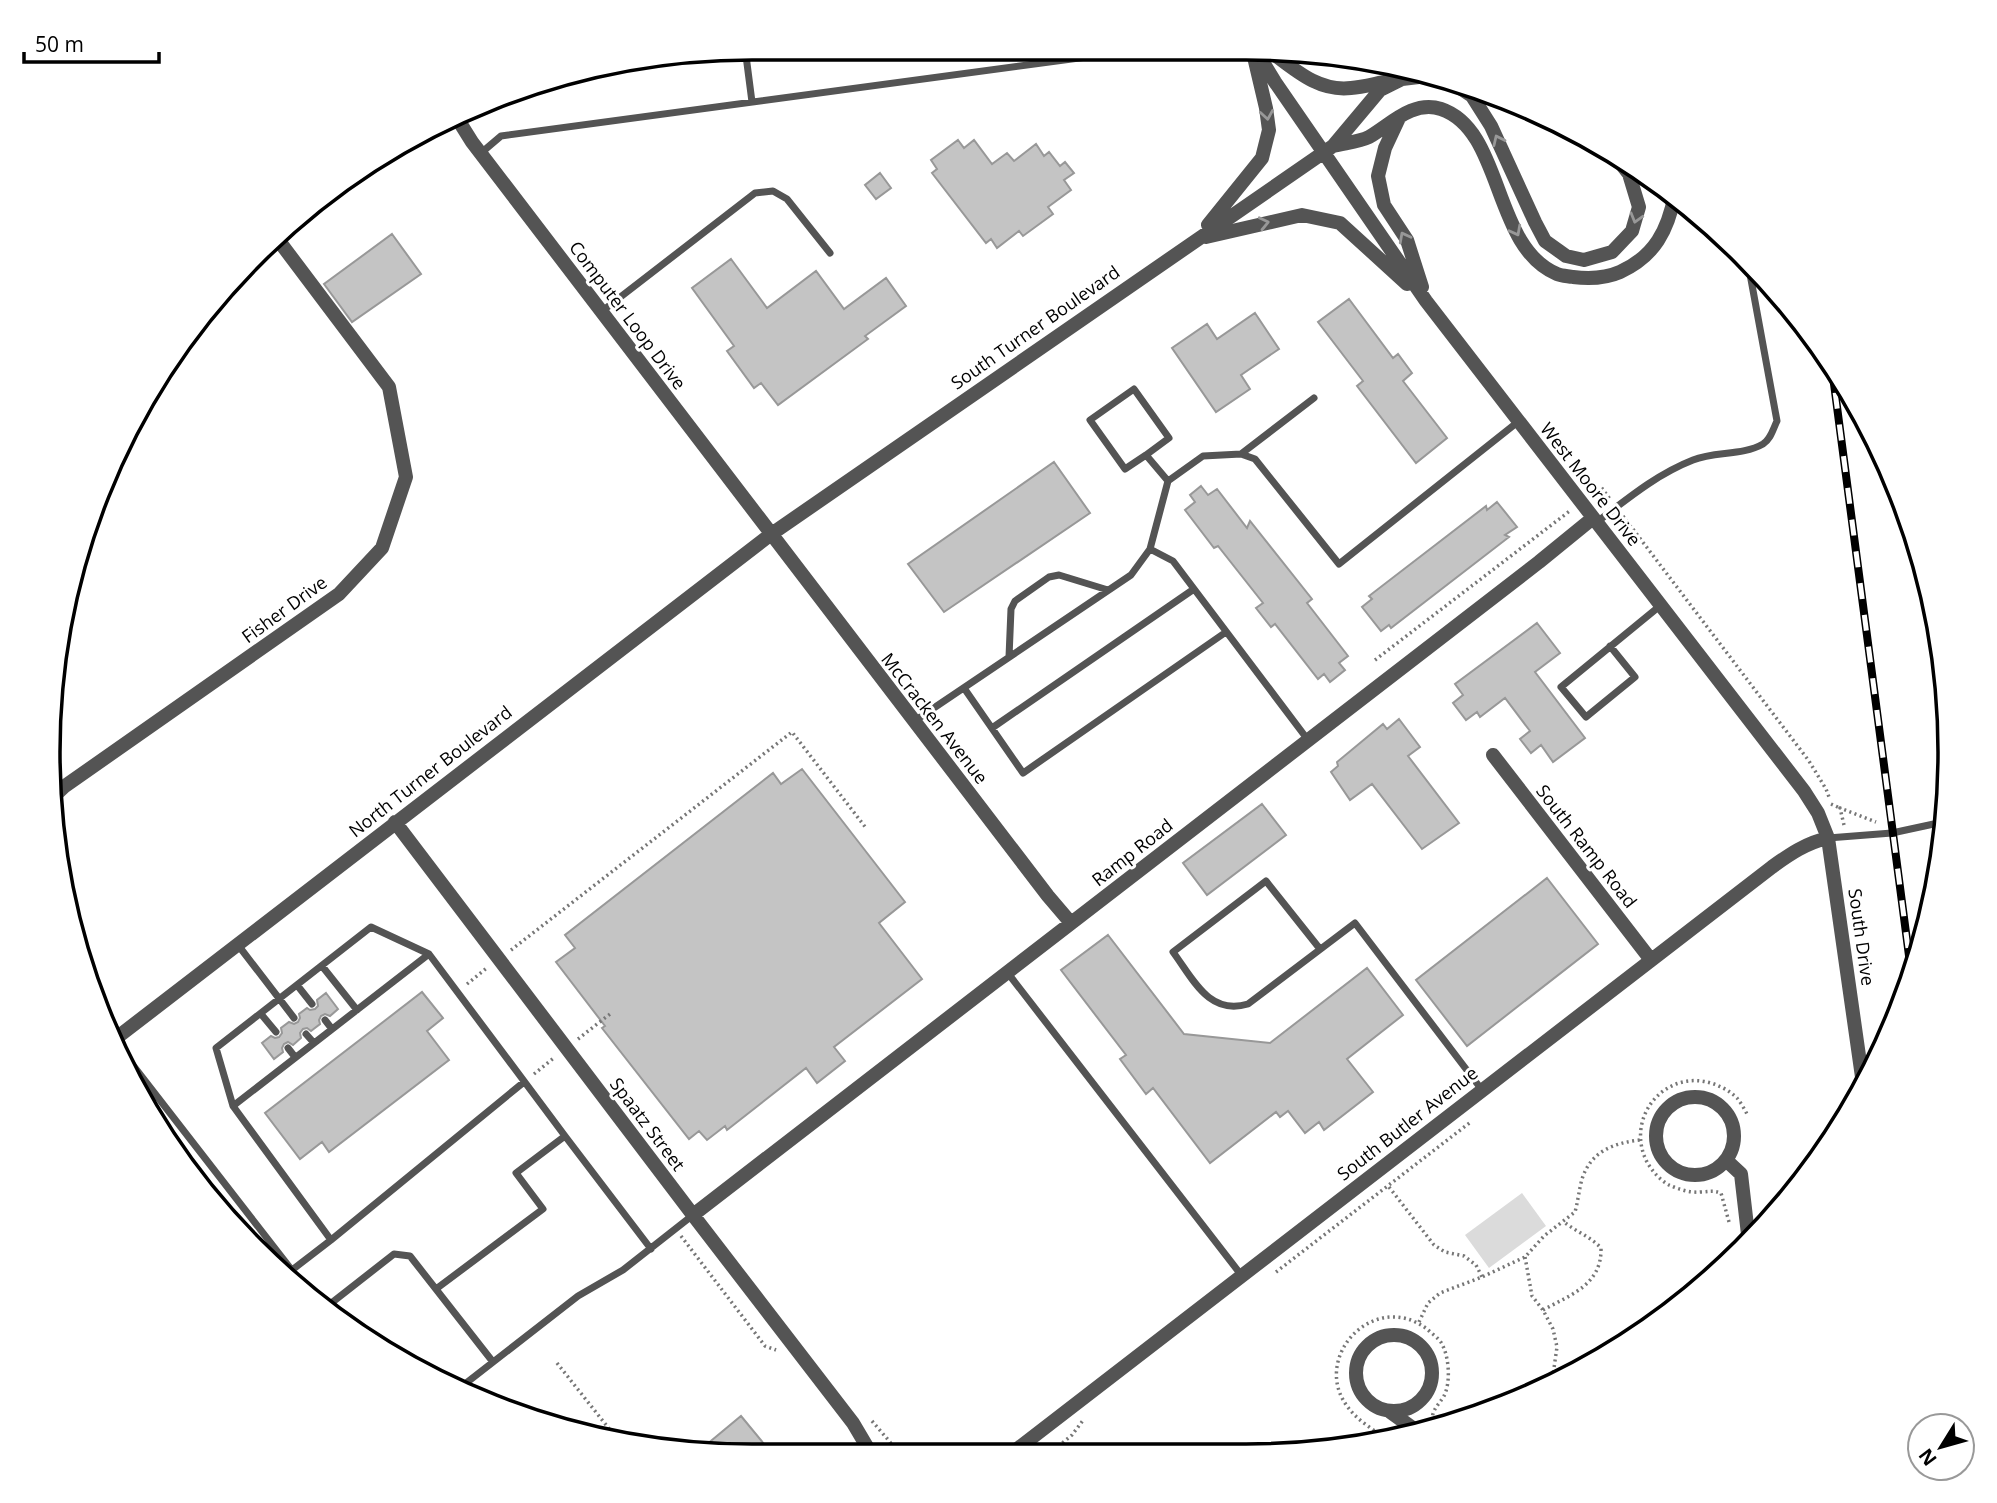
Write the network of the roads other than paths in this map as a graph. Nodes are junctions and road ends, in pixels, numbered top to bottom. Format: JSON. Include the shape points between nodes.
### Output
{"nodes":[{"id":1,"x":747,"y":60,"type":"edge"},
{"id":2,"x":1065,"y":60,"type":"edge"},
{"id":3,"x":1256,"y":60,"type":"edge"},
{"id":4,"x":1262,"y":60,"type":"edge"},
{"id":5,"x":1282,"y":61,"type":"edge"},
{"id":6,"x":1402,"y":79,"type":"junction"},
{"id":7,"x":1406,"y":79,"type":"edge"},
{"id":8,"x":1473,"y":98,"type":"edge"},
{"id":9,"x":752,"y":103,"type":"junction"},
{"id":10,"x":1400,"y":116,"type":"junction"},
{"id":11,"x":461,"y":124,"type":"edge"},
{"id":12,"x":1328,"y":149,"type":"junction"},
{"id":13,"x":481,"y":154,"type":"junction"},
{"id":14,"x":1630,"y":176,"type":"edge"},
{"id":15,"x":1673,"y":207,"type":"edge"},
{"id":16,"x":1197,"y":238,"type":"junction"},
{"id":17,"x":281,"y":244,"type":"edge"},
{"id":18,"x":830,"y":253,"type":"dead end"},
{"id":19,"x":1751,"y":279,"type":"edge"},
{"id":20,"x":1426,"y":301,"type":"junction"},
{"id":21,"x":601,"y":312,"type":"junction"},
{"id":22,"x":1314,"y":398,"type":"dead end"},
{"id":23,"x":1519,"y":421,"type":"junction"},
{"id":24,"x":1241,"y":454,"type":"junction"},
{"id":25,"x":1146,"y":455,"type":"junction"},
{"id":26,"x":1168,"y":481,"type":"junction"},
{"id":27,"x":1595,"y":520,"type":"junction"},
{"id":28,"x":770,"y":534,"type":"junction"},
{"id":29,"x":1150,"y":549,"type":"junction"},
{"id":30,"x":1194,"y":589,"type":"junction"},
{"id":31,"x":1108,"y":590,"type":"junction"},
{"id":32,"x":1661,"y":605,"type":"junction"},
{"id":33,"x":1226,"y":632,"type":"junction"},
{"id":34,"x":1610,"y":646,"type":"junction"},
{"id":35,"x":1009,"y":657,"type":"junction"},
{"id":36,"x":964,"y":688,"type":"junction"},
{"id":37,"x":914,"y":722,"type":"junction"},
{"id":38,"x":992,"y":728,"type":"junction"},
{"id":39,"x":1308,"y":740,"type":"junction"},
{"id":40,"x":1493,"y":755,"type":"dead end"},
{"id":41,"x":61,"y":790,"type":"edge"},
{"id":42,"x":394,"y":822,"type":"junction"},
{"id":43,"x":1934,"y":824,"type":"edge"},
{"id":44,"x":1828,"y":838,"type":"junction"},
{"id":45,"x":1071,"y":923,"type":"junction"},
{"id":46,"x":237,"y":945,"type":"junction"},
{"id":47,"x":1320,"y":949,"type":"junction"},
{"id":48,"x":429,"y":954,"type":"junction"},
{"id":49,"x":1651,"y":960,"type":"junction"},
{"id":50,"x":322,"y":966,"type":"junction"},
{"id":51,"x":1007,"y":972,"type":"junction"},
{"id":52,"x":297,"y":985,"type":"junction"},
{"id":53,"x":279,"y":999,"type":"junction"},
{"id":54,"x":312,"y":1004,"type":"dead end"},
{"id":55,"x":357,"y":1010,"type":"junction"},
{"id":56,"x":261,"y":1014,"type":"junction"},
{"id":57,"x":294,"y":1018,"type":"dead end"},
{"id":58,"x":324,"y":1020,"type":"dead end"},
{"id":59,"x":332,"y":1029,"type":"junction"},
{"id":60,"x":276,"y":1032,"type":"dead end"},
{"id":61,"x":306,"y":1034,"type":"dead end"},
{"id":62,"x":120,"y":1035,"type":"edge"},
{"id":63,"x":314,"y":1043,"type":"junction"},
{"id":64,"x":288,"y":1048,"type":"dead end"},
{"id":65,"x":295,"y":1057,"type":"junction"},
{"id":66,"x":1861,"y":1068,"type":"edge"},
{"id":67,"x":139,"y":1073,"type":"edge"},
{"id":68,"x":524,"y":1082,"type":"junction"},
{"id":69,"x":1482,"y":1090,"type":"junction"},
{"id":70,"x":233,"y":1106,"type":"junction"},
{"id":71,"x":565,"y":1136,"type":"junction"},
{"id":72,"x":1727,"y":1161,"type":"junction"},
{"id":73,"x":693,"y":1215,"type":"junction"},
{"id":74,"x":1747,"y":1228,"type":"edge"},
{"id":75,"x":331,"y":1240,"type":"junction"},
{"id":76,"x":651,"y":1249,"type":"junction"},
{"id":77,"x":290,"y":1267,"type":"edge"},
{"id":78,"x":292,"y":1270,"type":"edge"},
{"id":79,"x":1242,"y":1276,"type":"junction"},
{"id":80,"x":436,"y":1289,"type":"junction"},
{"id":81,"x":332,"y":1302,"type":"edge"},
{"id":82,"x":493,"y":1362,"type":"junction"},
{"id":83,"x":467,"y":1382,"type":"edge"},
{"id":84,"x":1389,"y":1411,"type":"junction"},
{"id":85,"x":1407,"y":1424,"type":"edge"},
{"id":86,"x":865,"y":1444,"type":"edge"},
{"id":87,"x":1024,"y":1444,"type":"edge"}],
"edges":[{"from":1,"to":9,"type":"lane"},
{"from":2,"to":9,"type":"lane"},
{"from":3,"to":16,"type":"street","one_way":true,"via":[[1269,130],[1262,158]]},
{"from":4,"to":12,"type":"street","name":"West Moore Drive"},
{"from":5,"to":6,"type":"street","via":[[1305,78],[1330,88]]},
{"from":7,"to":6,"type":"street","one_way":true},
{"from":6,"to":12,"type":"street","via":[[1380,90]]},
{"from":14,"to":8,"type":"street","one_way":true,"via":[[1639,206],[1632,231],[1612,252],[1584,260],[1566,256],[1545,242]]},
{"from":9,"to":13,"type":"lane","via":[[501,136]]},
{"from":10,"to":12,"type":"street","via":[[1367,138]]},
{"from":10,"to":15,"type":"street","one_way":true,"via":[[1424,107],[1442,110],[1464,124],[1478,142],[1515,232],[1533,258],[1557,274],[1589,279],[1616,274],[1637,263],[1657,245]]},
{"from":20,"to":10,"type":"street","one_way":true,"via":[[1407,240],[1384,205],[1378,176]]},
{"from":11,"to":13,"type":"street","name":"Computer Loop Drive"},
{"from":12,"to":16,"type":"street","name":"South Turner Boulevard"},
{"from":12,"to":20,"type":"street","name":"West Moore Drive"},
{"from":13,"to":21,"type":"street","name":"Computer Loop Drive"},
{"from":16,"to":20,"type":"street","one_way":true,"via":[[1303,215],[1340,223]]},
{"from":16,"to":28,"type":"street","name":"South Turner Boulevard"},
{"from":17,"to":41,"type":"street","name":"Fisher Drive","via":[[389,387],[406,477],[382,548],[339,594]]},
{"from":18,"to":21,"type":"lane","via":[[786,199],[774,191],[755,193]]},
{"from":19,"to":27,"type":"lane","via":[[1777,421],[1769,438],[1664,473]]},
{"from":20,"to":23,"type":"street","name":"West Moore Drive"},
{"from":21,"to":28,"type":"street","name":"Computer Loop Drive"},
{"from":22,"to":24,"type":"lane"},
{"from":23,"to":24,"type":"lane","via":[[1339,564],[1255,459]]},
{"from":23,"to":27,"type":"street","name":"West Moore Drive"},
{"from":24,"to":26,"type":"lane","via":[[1203,456]]},
{"from":25,"to":25,"type":"lane","via":[[1169,438],[1134,389],[1090,420],[1125,469]]},
{"from":25,"to":26,"type":"lane"},
{"from":26,"to":29,"type":"lane"},
{"from":27,"to":32,"type":"street","name":"West Moore Drive"},
{"from":27,"to":39,"type":"street","name":"Ramp Road"},
{"from":28,"to":37,"type":"street","name":"McCracken Avenue"},
{"from":28,"to":42,"type":"street","name":"North Turner Boulevard"},
{"from":29,"to":30,"type":"lane","via":[[1173,562]]},
{"from":29,"to":31,"type":"lane","via":[[1130,575]]},
{"from":30,"to":33,"type":"lane"},
{"from":30,"to":38,"type":"lane"},
{"from":31,"to":35,"type":"lane"},
{"from":31,"to":35,"type":"lane","via":[[1059,575],[1049,577],[1015,601]]},
{"from":32,"to":34,"type":"lane"},
{"from":32,"to":44,"type":"street","name":"West Moore Drive","via":[[1804,791]]},
{"from":33,"to":38,"type":"lane","via":[[1023,773]]},
{"from":33,"to":39,"type":"lane"},
{"from":34,"to":34,"type":"lane","via":[[1561,687],[1586,717],[1635,677]]},
{"from":35,"to":36,"type":"lane"},
{"from":36,"to":37,"type":"lane"},
{"from":36,"to":38,"type":"lane"},
{"from":37,"to":45,"type":"street","name":"McCracken Avenue"},
{"from":39,"to":45,"type":"street","name":"Ramp Road"},
{"from":40,"to":49,"type":"street","name":"South Ramp Road"},
{"from":42,"to":46,"type":"street","name":"North Turner Boulevard"},
{"from":42,"to":73,"type":"street","name":"Spaatz Street"},
{"from":43,"to":44,"type":"lane"},
{"from":44,"to":49,"type":"street","name":"South Butler Avenue","via":[[1778,862]]},
{"from":44,"to":66,"type":"street","name":"South Drive"},
{"from":45,"to":51,"type":"street","name":"Ramp Road"},
{"from":46,"to":53,"type":"lane"},
{"from":46,"to":62,"type":"street","name":"North Turner Boulevard"},
{"from":47,"to":47,"type":"lane","via":[[1248,1004],[1237,1007],[1209,998],[1173,952],[1266,881]]},
{"from":47,"to":69,"type":"lane","via":[[1355,923]]},
{"from":48,"to":50,"type":"lane","via":[[370,928]]},
{"from":48,"to":55,"type":"lane"},
{"from":48,"to":68,"type":"lane"},
{"from":49,"to":69,"type":"street","name":"South Butler Avenue"},
{"from":50,"to":52,"type":"lane"},
{"from":50,"to":55,"type":"lane"},
{"from":51,"to":73,"type":"street","name":"Ramp Road"},
{"from":51,"to":79,"type":"lane"},
{"from":52,"to":53,"type":"lane"},
{"from":52,"to":54,"type":"lane"},
{"from":53,"to":56,"type":"lane"},
{"from":53,"to":57,"type":"lane"},
{"from":55,"to":59,"type":"lane"},
{"from":56,"to":60,"type":"lane"},
{"from":56,"to":70,"type":"lane","via":[[216,1048]]},
{"from":58,"to":59,"type":"lane"},
{"from":59,"to":63,"type":"lane"},
{"from":61,"to":63,"type":"lane"},
{"from":63,"to":65,"type":"lane"},
{"from":64,"to":65,"type":"lane"},
{"from":65,"to":70,"type":"lane"},
{"from":67,"to":77,"type":"lane"},
{"from":68,"to":71,"type":"lane"},
{"from":68,"to":75,"type":"lane"},
{"from":69,"to":79,"type":"street","name":"South Butler Avenue"},
{"from":70,"to":75,"type":"lane"},
{"from":71,"to":76,"type":"lane"},
{"from":71,"to":80,"type":"lane","via":[[516,1173],[543,1209]]},
{"from":72,"to":72,"type":"street","via":[[1735,1131],[1720,1104],[1690,1096],[1664,1111],[1656,1141],[1660,1156],[1671,1167],[1700,1175]]},
{"from":72,"to":74,"type":"street","via":[[1741,1174]]},
{"from":73,"to":76,"type":"lane"},
{"from":73,"to":86,"type":"street","name":"Spaatz Street"},
{"from":75,"to":78,"type":"lane"},
{"from":76,"to":82,"type":"lane","via":[[578,1296]]},
{"from":79,"to":87,"type":"street","name":"South Butler Avenue"},
{"from":80,"to":81,"type":"lane","via":[[410,1256],[394,1254]]},
{"from":80,"to":82,"type":"lane"},
{"from":82,"to":83,"type":"lane"},
{"from":84,"to":84,"type":"street","via":[[1417,1403],[1432,1378],[1424,1350],[1398,1335],[1370,1343],[1356,1368],[1364,1397]]},
{"from":84,"to":85,"type":"street"}]}
